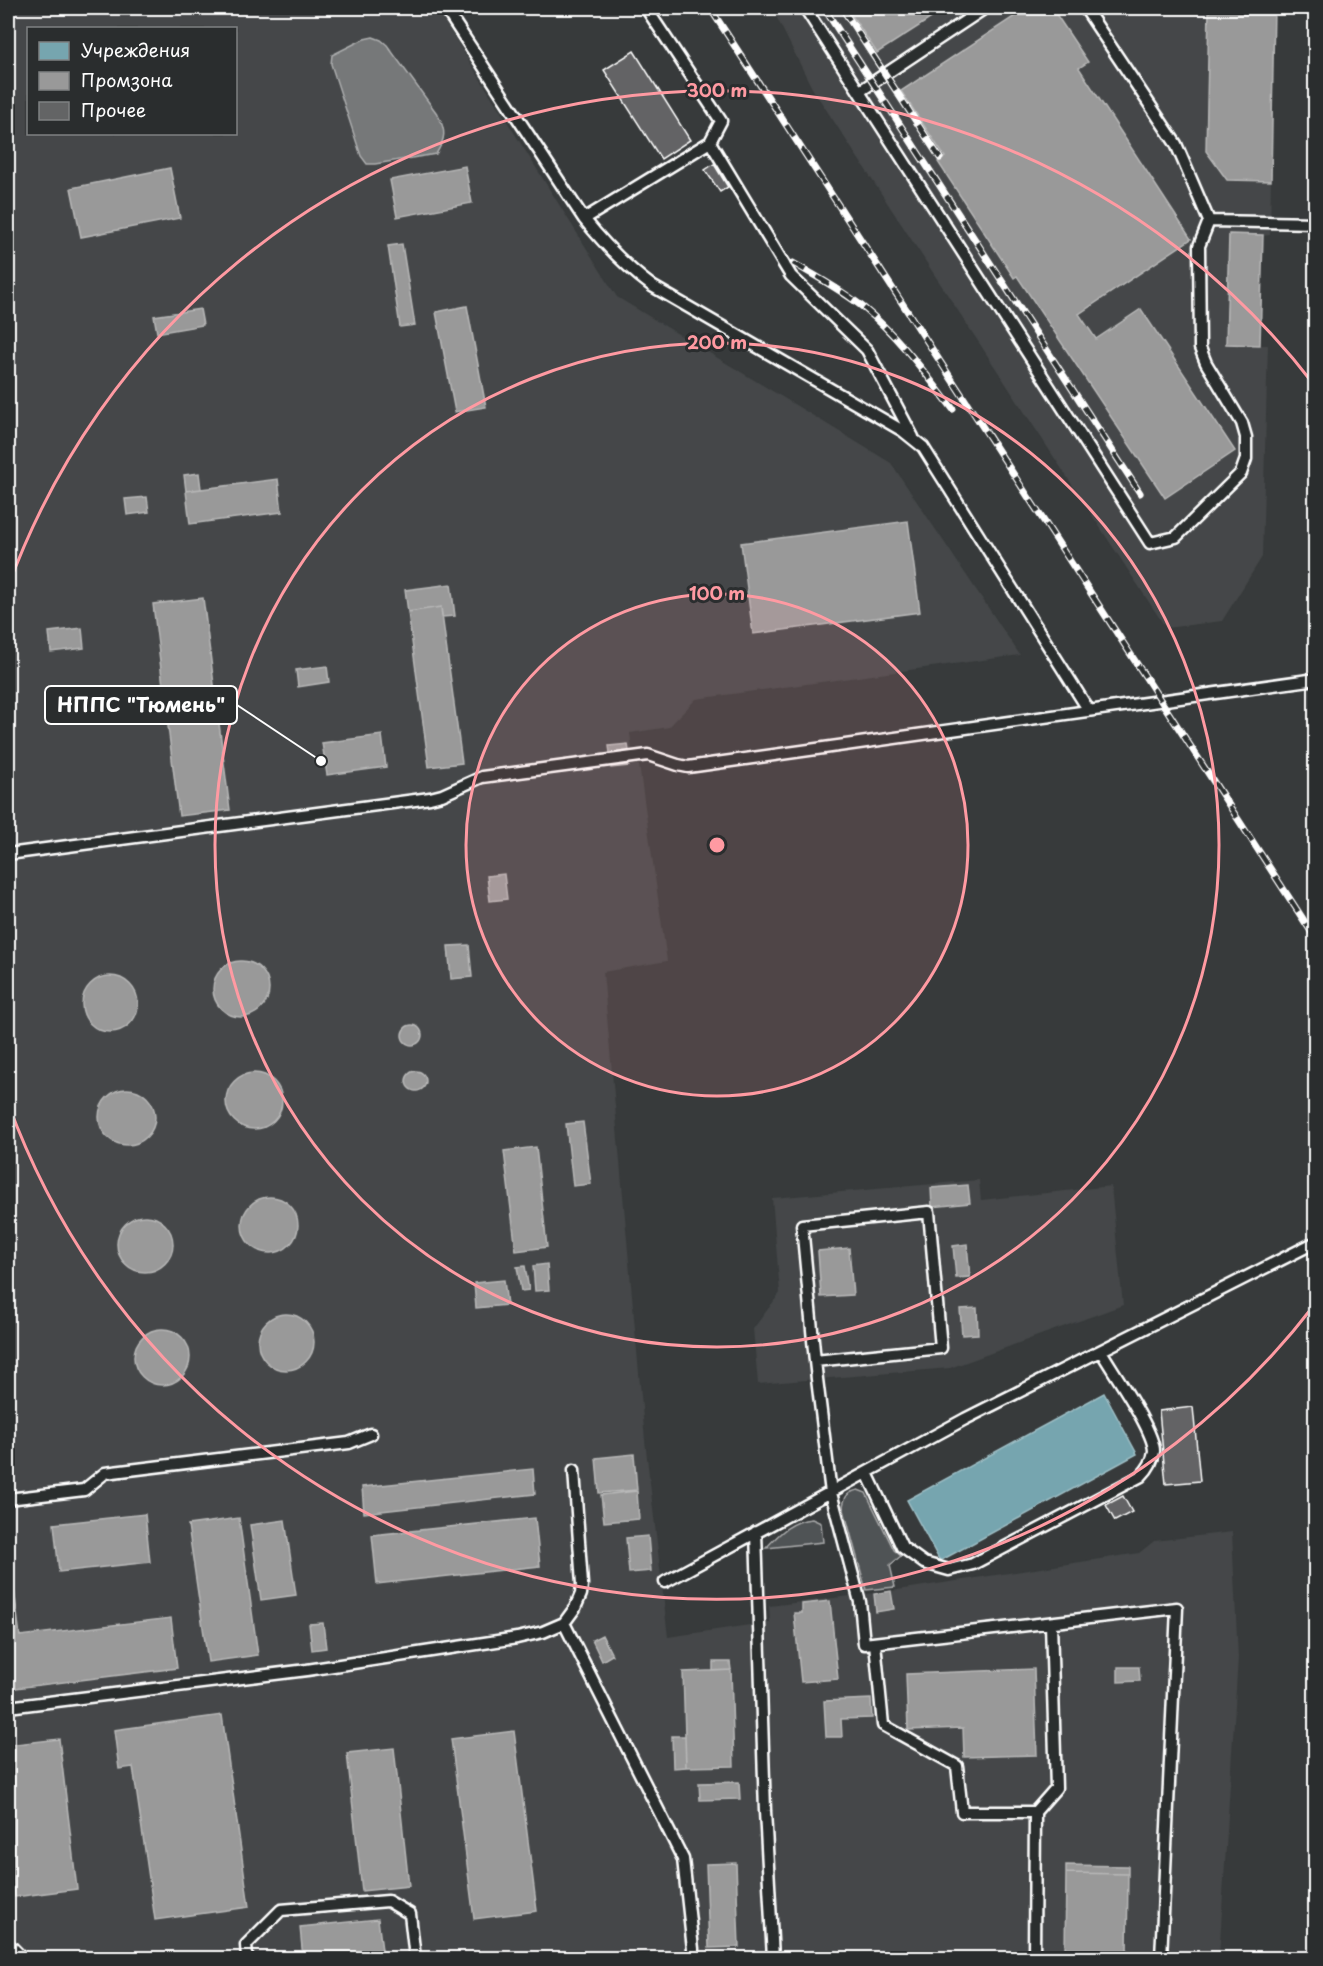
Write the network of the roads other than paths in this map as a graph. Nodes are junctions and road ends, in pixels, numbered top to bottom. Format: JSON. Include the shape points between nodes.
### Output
{"nodes":[{"id":1,"x":445,"y":8,"type":"edge"},
{"id":2,"x":646,"y":8,"type":"edge"},
{"id":3,"x":805,"y":8,"type":"edge"},
{"id":4,"x":985,"y":8,"type":"edge"},
{"id":5,"x":1085,"y":8,"type":"edge"},
{"id":6,"x":860,"y":91,"type":"junction"},
{"id":7,"x":710,"y":142,"type":"junction"},
{"id":8,"x":584,"y":219,"type":"junction"},
{"id":9,"x":1209,"y":221,"type":"junction"},
{"id":10,"x":1316,"y":223,"type":"edge"},
{"id":11,"x":913,"y":438,"type":"junction"},
{"id":12,"x":1316,"y":679,"type":"edge"},
{"id":13,"x":1088,"y":710,"type":"junction"},
{"id":14,"x":8,"y":854,"type":"edge"},
{"id":15,"x":1316,"y":1242,"type":"edge"},
{"id":16,"x":1101,"y":1351,"type":"junction"},
{"id":17,"x":815,"y":1361,"type":"junction"},
{"id":18,"x":370,"y":1434,"type":"dead end"},
{"id":19,"x":574,"y":1470,"type":"dead end"},
{"id":20,"x":867,"y":1473,"type":"junction"},
{"id":21,"x":831,"y":1493,"type":"junction"},
{"id":22,"x":8,"y":1499,"type":"edge"},
{"id":23,"x":756,"y":1532,"type":"junction"},
{"id":24,"x":665,"y":1582,"type":"dead end"},
{"id":25,"x":564,"y":1623,"type":"junction"},
{"id":26,"x":1051,"y":1623,"type":"junction"},
{"id":27,"x":874,"y":1643,"type":"junction"},
{"id":28,"x":8,"y":1707,"type":"edge"},
{"id":29,"x":1035,"y":1812,"type":"junction"},
{"id":30,"x":8,"y":1950,"type":"edge"},
{"id":31,"x":16,"y":1959,"type":"edge"},
{"id":32,"x":247,"y":1959,"type":"edge"},
{"id":33,"x":415,"y":1959,"type":"edge"},
{"id":34,"x":686,"y":1959,"type":"edge"},
{"id":35,"x":773,"y":1959,"type":"edge"},
{"id":36,"x":1034,"y":1959,"type":"edge"},
{"id":37,"x":1161,"y":1959,"type":"edge"}],
"edges":[{"from":1,"to":8,"type":"lane"},
{"from":2,"to":7,"type":"lane","via":[[721,121]]},
{"from":3,"to":6,"type":"lane"},
{"from":4,"to":6,"type":"lane"},
{"from":5,"to":9,"type":"lane","via":[[1176,144]]},
{"from":6,"to":9,"type":"lane","via":[[1150,543],[1176,537],[1241,473],[1246,459],[1242,423],[1200,348],[1199,246]]},
{"from":7,"to":8,"type":"lane"},
{"from":7,"to":11,"type":"lane","via":[[791,276],[867,350]]},
{"from":8,"to":11,"type":"lane","via":[[627,267],[652,286]]},
{"from":9,"to":10,"type":"lane"},
{"from":11,"to":13,"type":"lane","via":[[932,458]]},
{"from":12,"to":13,"type":"lane"},
{"from":13,"to":14,"type":"lane","via":[[688,767],[648,755],[482,777],[430,798]]},
{"from":15,"to":16,"type":"lane"},
{"from":16,"to":20,"type":"lane"},
{"from":16,"to":20,"type":"lane","via":[[1148,1430],[1154,1450],[1150,1466],[1131,1482],[973,1563],[949,1570],[924,1563],[902,1547]]},
{"from":17,"to":17,"type":"lane","via":[[802,1225],[929,1212],[941,1348]]},
{"from":17,"to":21,"type":"lane"},
{"from":18,"to":22,"type":"lane","via":[[349,1443],[105,1473],[84,1490]]},
{"from":19,"to":25,"type":"lane","via":[[582,1584],[575,1608]]},
{"from":20,"to":21,"type":"lane"},
{"from":21,"to":23,"type":"lane"},
{"from":21,"to":27,"type":"lane","via":[[860,1602],[864,1644]]},
{"from":23,"to":24,"type":"lane"},
{"from":23,"to":35,"type":"lane"},
{"from":25,"to":28,"type":"lane","via":[[506,1640],[307,1670]]},
{"from":25,"to":34,"type":"lane","via":[[683,1859],[693,1949],[692,1956]]},
{"from":26,"to":27,"type":"lane"},
{"from":26,"to":29,"type":"lane","via":[[1056,1788]]},
{"from":26,"to":37,"type":"lane","via":[[1177,1608]]},
{"from":27,"to":29,"type":"lane","via":[[884,1725],[957,1766],[962,1812]]},
{"from":29,"to":36,"type":"lane"},
{"from":30,"to":31,"type":"street"},
{"from":32,"to":33,"type":"lane","via":[[246,1945],[281,1910],[388,1901],[410,1914]]}]}
